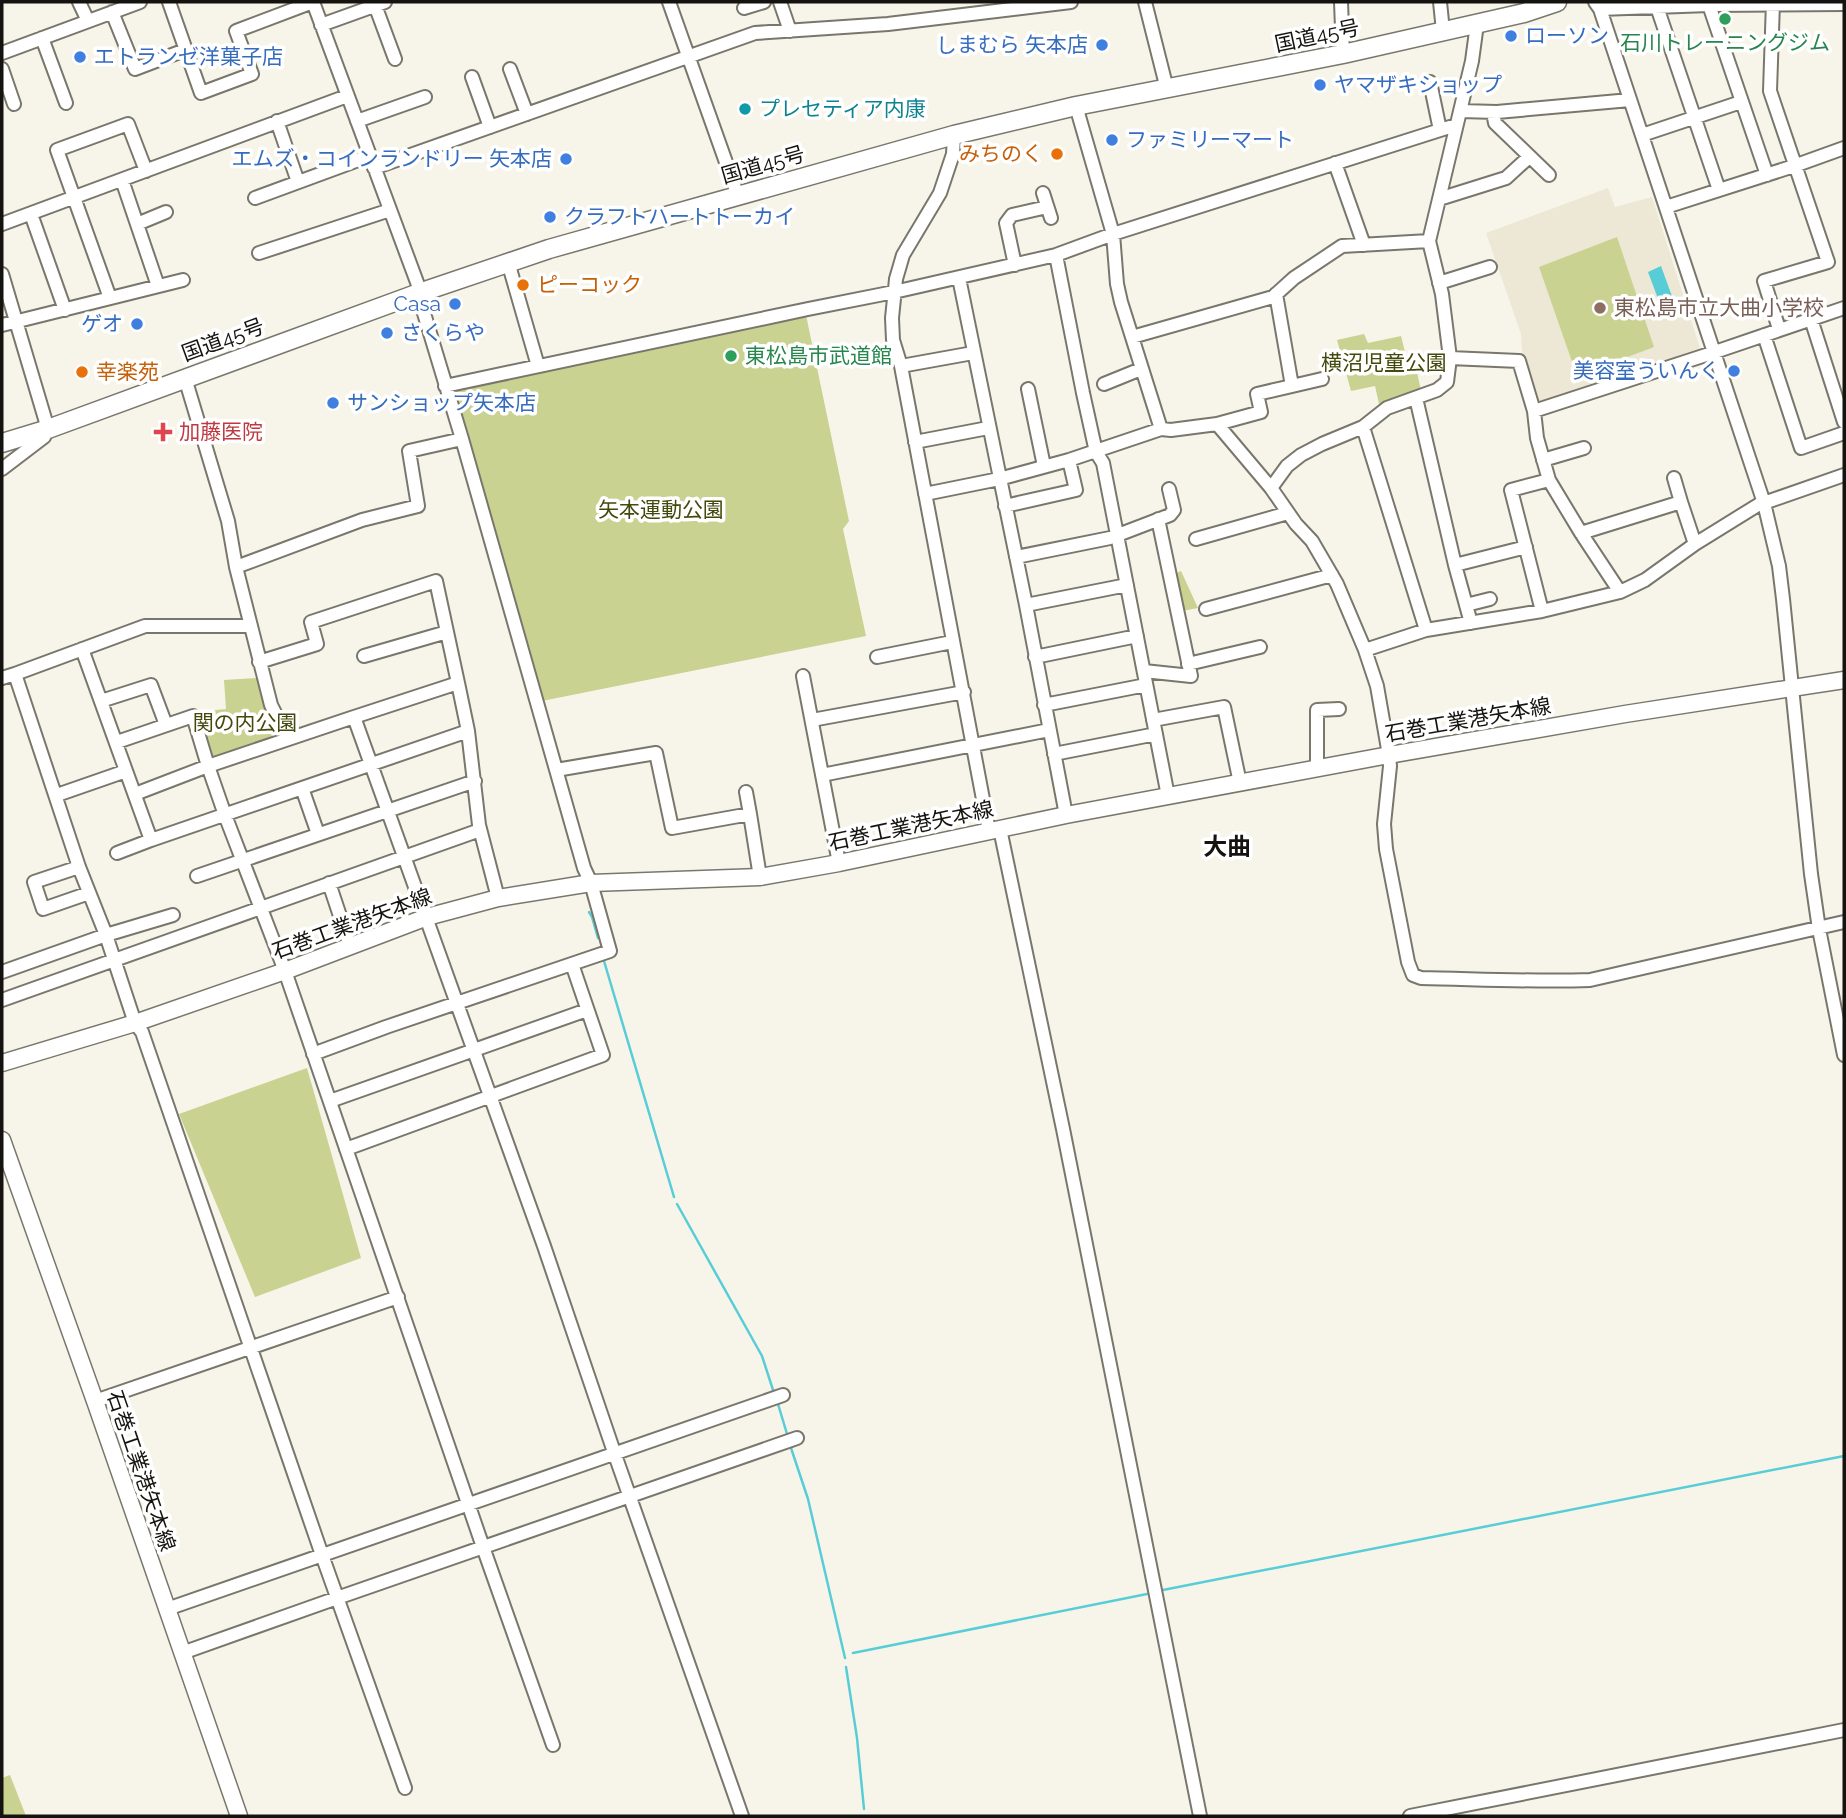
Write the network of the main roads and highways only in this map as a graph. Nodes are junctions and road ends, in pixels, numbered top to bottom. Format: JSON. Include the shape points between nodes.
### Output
{"nodes":[{"id":1,"x":1557,"y":2,"type":"edge"},
{"id":2,"x":2,"y":443,"type":"edge"},
{"id":3,"x":1844,"y":680,"type":"edge"},
{"id":4,"x":2,"y":1063,"type":"edge"},
{"id":5,"x":2,"y":1140,"type":"edge"},
{"id":6,"x":239,"y":1816,"type":"edge"}],
"edges":[{"from":1,"to":2,"type":"highway","name":"国道45号","via":[[1343,54],[1076,106],[954,135],[549,248]]},
{"from":3,"to":4,"type":"main road","name":"石巻工業港矢本線","via":[[1388,755],[760,877],[591,883],[498,898],[427,917],[135,1023]]},
{"from":5,"to":6,"type":"main road","name":"石巻工業港矢本線"}]}
